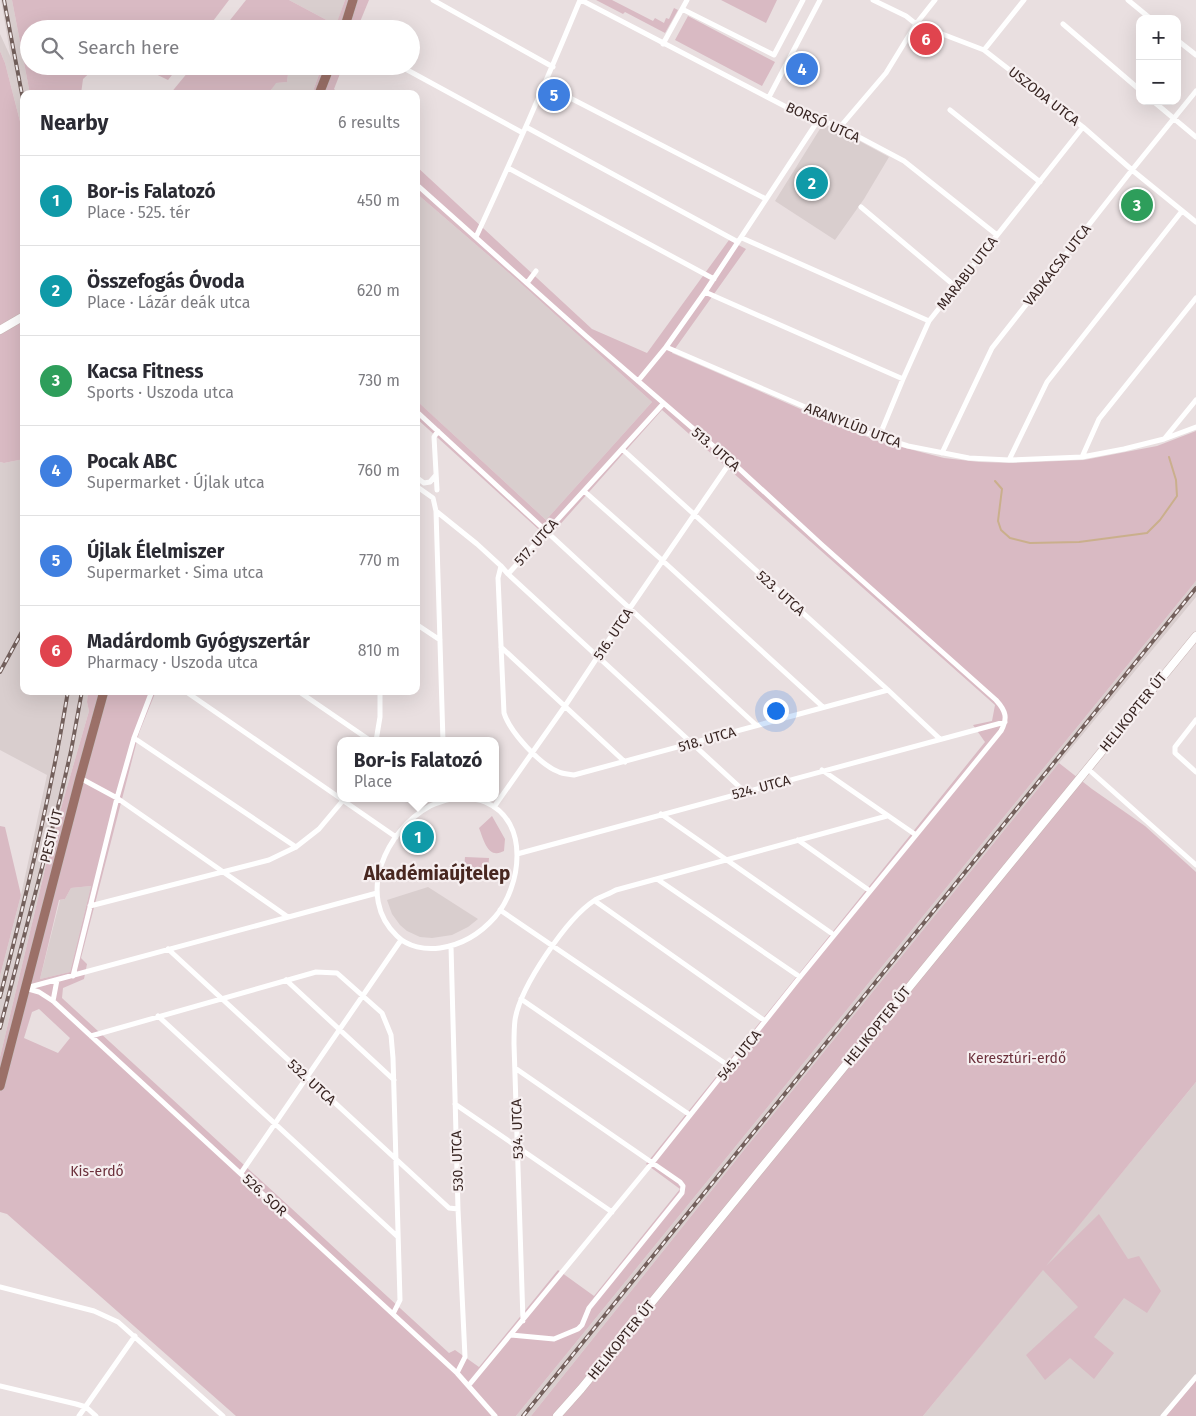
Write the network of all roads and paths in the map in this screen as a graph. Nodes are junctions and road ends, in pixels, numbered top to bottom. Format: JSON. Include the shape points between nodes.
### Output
{"nodes":[{"id":1,"x":353,"y":0,"type":"edge"},
{"id":2,"x":432,"y":0,"type":"edge"},
{"id":3,"x":580,"y":0,"type":"edge"},
{"id":4,"x":687,"y":0,"type":"edge"},
{"id":5,"x":802,"y":0,"type":"edge"},
{"id":6,"x":820,"y":0,"type":"edge"},
{"id":7,"x":873,"y":0,"type":"edge"},
{"id":8,"x":935,"y":0,"type":"edge"},
{"id":9,"x":1024,"y":0,"type":"edge"},
{"id":10,"x":1128,"y":0,"type":"edge"},
{"id":11,"x":682,"y":9,"type":"junction"},
{"id":12,"x":1146,"y":15,"type":"edge"},
{"id":13,"x":347,"y":20,"type":"edge"},
{"id":14,"x":916,"y":24,"type":"junction"},
{"id":15,"x":1063,"y":24,"type":"dead end"},
{"id":16,"x":1181,"y":43,"type":"edge"},
{"id":17,"x":663,"y":44,"type":"junction"},
{"id":18,"x":984,"y":50,"type":"junction"},
{"id":19,"x":1196,"y":55,"type":"edge"},
{"id":20,"x":553,"y":66,"type":"junction"},
{"id":21,"x":326,"y":75,"type":"edge"},
{"id":22,"x":417,"y":75,"type":"edge"},
{"id":23,"x":545,"y":85,"type":"junction"},
{"id":24,"x":1136,"y":87,"type":"edge"},
{"id":25,"x":321,"y":90,"type":"edge"},
{"id":26,"x":1196,"y":91,"type":"edge"},
{"id":27,"x":769,"y":97,"type":"junction"},
{"id":28,"x":1157,"y":105,"type":"edge"},
{"id":29,"x":950,"y":110,"type":"dead end"},
{"id":30,"x":819,"y":119,"type":"junction"},
{"id":31,"x":1174,"y":119,"type":"junction"},
{"id":32,"x":526,"y":127,"type":"junction"},
{"id":33,"x":840,"y":127,"type":"junction"},
{"id":34,"x":1083,"y":127,"type":"junction"},
{"id":35,"x":523,"y":133,"type":"junction"},
{"id":36,"x":1196,"y":138,"type":"edge"},
{"id":37,"x":508,"y":168,"type":"junction"},
{"id":38,"x":1132,"y":170,"type":"junction"},
{"id":39,"x":1040,"y":182,"type":"junction"},
{"id":40,"x":420,"y":188,"type":"edge"},
{"id":41,"x":766,"y":199,"type":"junction"},
{"id":42,"x":861,"y":207,"type":"dead end"},
{"id":43,"x":1182,"y":211,"type":"junction"},
{"id":44,"x":1196,"y":222,"type":"edge"},
{"id":45,"x":997,"y":235,"type":"junction"},
{"id":46,"x":476,"y":237,"type":"junction"},
{"id":47,"x":740,"y":240,"type":"junction"},
{"id":48,"x":536,"y":271,"type":"dead end"},
{"id":49,"x":714,"y":279,"type":"junction"},
{"id":50,"x":527,"y":283,"type":"junction"},
{"id":51,"x":956,"y":287,"type":"junction"},
{"id":52,"x":706,"y":292,"type":"junction"},
{"id":53,"x":1196,"y":298,"type":"edge"},
{"id":54,"x":20,"y":318,"type":"edge"},
{"id":55,"x":929,"y":321,"type":"junction"},
{"id":56,"x":0,"y":330,"type":"edge"},
{"id":57,"x":666,"y":347,"type":"junction"},
{"id":58,"x":903,"y":380,"type":"junction"},
{"id":59,"x":638,"y":382,"type":"junction"},
{"id":60,"x":1196,"y":400,"type":"edge"},
{"id":61,"x":663,"y":404,"type":"junction"},
{"id":62,"x":420,"y":415,"type":"edge"},
{"id":63,"x":1196,"y":427,"type":"edge"},
{"id":64,"x":438,"y":431,"type":"junction"},
{"id":65,"x":879,"y":437,"type":"junction"},
{"id":66,"x":1164,"y":439,"type":"junction"},
{"id":67,"x":622,"y":449,"type":"junction"},
{"id":68,"x":942,"y":453,"type":"junction"},
{"id":69,"x":1082,"y":457,"type":"junction"},
{"id":70,"x":1009,"y":460,"type":"junction"},
{"id":71,"x":730,"y":461,"type":"junction"},
{"id":72,"x":436,"y":474,"type":"junction"},
{"id":73,"x":420,"y":480,"type":"edge"},
{"id":74,"x":420,"y":489,"type":"edge"},
{"id":75,"x":437,"y":490,"type":"dead end"},
{"id":76,"x":584,"y":491,"type":"junction"},
{"id":77,"x":436,"y":511,"type":"junction"},
{"id":78,"x":695,"y":514,"type":"junction"},
{"id":79,"x":546,"y":532,"type":"junction"},
{"id":80,"x":663,"y":560,"type":"junction"},
{"id":81,"x":501,"y":566,"type":"junction"},
{"id":82,"x":508,"y":574,"type":"junction"},
{"id":83,"x":630,"y":608,"type":"junction"},
{"id":84,"x":420,"y":627,"type":"edge"},
{"id":85,"x":1196,"y":636,"type":"edge"},
{"id":86,"x":440,"y":640,"type":"junction"},
{"id":87,"x":501,"y":648,"type":"junction"},
{"id":88,"x":598,"y":656,"type":"junction"},
{"id":89,"x":888,"y":690,"type":"junction"},
{"id":90,"x":103,"y":695,"type":"edge"},
{"id":91,"x":150,"y":695,"type":"edge"},
{"id":92,"x":191,"y":695,"type":"edge"},
{"id":93,"x":304,"y":695,"type":"edge"},
{"id":94,"x":380,"y":695,"type":"edge"},
{"id":95,"x":565,"y":706,"type":"junction"},
{"id":96,"x":823,"y":707,"type":"junction"},
{"id":97,"x":1196,"y":720,"type":"edge"},
{"id":98,"x":1005,"y":722,"type":"junction"},
{"id":99,"x":756,"y":725,"type":"junction"},
{"id":100,"x":365,"y":737,"type":"edge"},
{"id":101,"x":377,"y":737,"type":"edge"},
{"id":102,"x":443,"y":737,"type":"edge"},
{"id":103,"x":134,"y":738,"type":"junction"},
{"id":104,"x":940,"y":738,"type":"junction"},
{"id":105,"x":693,"y":743,"type":"junction"},
{"id":106,"x":532,"y":752,"type":"junction"},
{"id":107,"x":625,"y":762,"type":"junction"},
{"id":108,"x":1088,"y":768,"type":"junction"},
{"id":109,"x":822,"y":770,"type":"junction"},
{"id":110,"x":1196,"y":772,"type":"edge"},
{"id":111,"x":80,"y":778,"type":"junction"},
{"id":112,"x":745,"y":792,"type":"junction"},
{"id":113,"x":337,"y":796,"type":"edge"},
{"id":114,"x":117,"y":798,"type":"junction"},
{"id":115,"x":499,"y":799,"type":"edge"},
{"id":116,"x":340,"y":802,"type":"edge"},
{"id":117,"x":346,"y":802,"type":"edge"},
{"id":118,"x":438,"y":802,"type":"edge"},
{"id":119,"x":484,"y":802,"type":"edge"},
{"id":120,"x":497,"y":802,"type":"edge"},
{"id":121,"x":494,"y":806,"type":"junction"},
{"id":122,"x":661,"y":814,"type":"junction"},
{"id":123,"x":887,"y":816,"type":"junction"},
{"id":124,"x":916,"y":835,"type":"junction"},
{"id":125,"x":396,"y":837,"type":"junction"},
{"id":126,"x":798,"y":840,"type":"junction"},
{"id":127,"x":296,"y":847,"type":"junction"},
{"id":128,"x":518,"y":854,"type":"junction"},
{"id":129,"x":727,"y":859,"type":"junction"},
{"id":130,"x":1196,"y":864,"type":"edge"},
{"id":131,"x":222,"y":871,"type":"junction"},
{"id":132,"x":657,"y":879,"type":"junction"},
{"id":133,"x":870,"y":891,"type":"junction"},
{"id":134,"x":377,"y":893,"type":"junction"},
{"id":135,"x":594,"y":901,"type":"junction"},
{"id":136,"x":90,"y":906,"type":"junction"},
{"id":137,"x":500,"y":910,"type":"junction"},
{"id":138,"x":288,"y":916,"type":"junction"},
{"id":139,"x":834,"y":935,"type":"junction"},
{"id":140,"x":401,"y":940,"type":"junction"},
{"id":141,"x":451,"y":946,"type":"junction"},
{"id":142,"x":552,"y":946,"type":"junction"},
{"id":143,"x":168,"y":949,"type":"junction"},
{"id":144,"x":73,"y":976,"type":"junction"},
{"id":145,"x":800,"y":977,"type":"junction"},
{"id":146,"x":57,"y":980,"type":"junction"},
{"id":147,"x":286,"y":980,"type":"junction"},
{"id":148,"x":25,"y":988,"type":"junction"},
{"id":149,"x":363,"y":996,"type":"junction"},
{"id":150,"x":221,"y":998,"type":"junction"},
{"id":151,"x":521,"y":1000,"type":"junction"},
{"id":152,"x":53,"y":1001,"type":"junction"},
{"id":153,"x":158,"y":1016,"type":"junction"},
{"id":154,"x":765,"y":1021,"type":"junction"},
{"id":155,"x":340,"y":1031,"type":"junction"},
{"id":156,"x":91,"y":1036,"type":"junction"},
{"id":157,"x":729,"y":1066,"type":"junction"},
{"id":158,"x":515,"y":1068,"type":"junction"},
{"id":159,"x":307,"y":1077,"type":"junction"},
{"id":160,"x":394,"y":1080,"type":"junction"},
{"id":161,"x":0,"y":1086,"type":"edge"},
{"id":162,"x":455,"y":1104,"type":"junction"},
{"id":163,"x":690,"y":1116,"type":"junction"},
{"id":164,"x":275,"y":1124,"type":"junction"},
{"id":165,"x":517,"y":1148,"type":"junction"},
{"id":166,"x":396,"y":1159,"type":"junction"},
{"id":167,"x":652,"y":1163,"type":"junction"},
{"id":168,"x":241,"y":1173,"type":"junction"},
{"id":169,"x":458,"y":1209,"type":"junction"},
{"id":170,"x":612,"y":1212,"type":"junction"},
{"id":171,"x":398,"y":1237,"type":"junction"},
{"id":172,"x":0,"y":1287,"type":"edge"},
{"id":173,"x":393,"y":1314,"type":"junction"},
{"id":174,"x":523,"y":1321,"type":"junction"},
{"id":175,"x":511,"y":1335,"type":"junction"},
{"id":176,"x":135,"y":1336,"type":"junction"},
{"id":177,"x":457,"y":1373,"type":"junction"},
{"id":178,"x":1196,"y":1377,"type":"edge"},
{"id":179,"x":469,"y":1385,"type":"junction"},
{"id":180,"x":0,"y":1386,"type":"edge"},
{"id":181,"x":86,"y":1407,"type":"junction"},
{"id":182,"x":80,"y":1416,"type":"edge"},
{"id":183,"x":96,"y":1416,"type":"edge"},
{"id":184,"x":223,"y":1416,"type":"edge"},
{"id":185,"x":494,"y":1416,"type":"edge"},
{"id":186,"x":557,"y":1416,"type":"edge"},
{"id":187,"x":1163,"y":1416,"type":"edge"}],
"edges":[{"from":1,"to":13,"type":"main road"},
{"from":2,"to":20,"type":"street"},
{"from":3,"to":17,"type":"street","name":"BORSÓ UTCA"},
{"from":3,"to":20,"type":"street"},
{"from":4,"to":11,"type":"street"},
{"from":5,"to":11,"type":"street","via":[[774,55]]},
{"from":6,"to":27,"type":"street"},
{"from":7,"to":14,"type":"street","name":"USZODA UTCA"},
{"from":8,"to":14,"type":"street"},
{"from":9,"to":18,"type":"street"},
{"from":10,"to":12,"type":"street"},
{"from":11,"to":17,"type":"street"},
{"from":14,"to":18,"type":"street","name":"USZODA UTCA"},
{"from":14,"to":33,"type":"street","via":[[886,73]]},
{"from":15,"to":24,"type":"street"},
{"from":16,"to":19,"type":"street"},
{"from":17,"to":27,"type":"street","name":"BORSÓ UTCA"},
{"from":18,"to":34,"type":"street","name":"USZODA UTCA"},
{"from":20,"to":23,"type":"street"},
{"from":21,"to":25,"type":"main road"},
{"from":22,"to":35,"type":"street"},
{"from":23,"to":32,"type":"street"},
{"from":23,"to":41,"type":"street"},
{"from":26,"to":31,"type":"street","name":"VADKACSA UTCA"},
{"from":27,"to":30,"type":"street","name":"BORSÓ UTCA"},
{"from":28,"to":31,"type":"street"},
{"from":29,"to":39,"type":"street"},
{"from":30,"to":33,"type":"street","name":"BORSÓ UTCA"},
{"from":30,"to":41,"type":"street"},
{"from":31,"to":36,"type":"street"},
{"from":31,"to":38,"type":"street","name":"VADKACSA UTCA"},
{"from":32,"to":35,"type":"street"},
{"from":32,"to":47,"type":"street"},
{"from":33,"to":45,"type":"street","name":"BORSÓ UTCA","via":[[904,161]]},
{"from":34,"to":38,"type":"street","name":"USZODA UTCA"},
{"from":34,"to":39,"type":"street","name":"MARABU UTCA"},
{"from":35,"to":37,"type":"street"},
{"from":37,"to":46,"type":"street"},
{"from":37,"to":49,"type":"street"},
{"from":38,"to":43,"type":"street","name":"USZODA UTCA"},
{"from":38,"to":68,"type":"street","name":"VADKACSA UTCA","via":[[992,348]]},
{"from":39,"to":45,"type":"street","name":"MARABU UTCA"},
{"from":40,"to":46,"type":"street","name":"513. UTCA"},
{"from":41,"to":47,"type":"street"},
{"from":42,"to":51,"type":"street"},
{"from":43,"to":44,"type":"street","name":"USZODA UTCA"},
{"from":43,"to":70,"type":"street","via":[[1047,382]]},
{"from":45,"to":51,"type":"street","name":"MARABU UTCA"},
{"from":46,"to":50,"type":"street","name":"513. UTCA"},
{"from":47,"to":49,"type":"street"},
{"from":47,"to":55,"type":"street"},
{"from":48,"to":50,"type":"street"},
{"from":49,"to":52,"type":"street"},
{"from":50,"to":59,"type":"street","name":"513. UTCA"},
{"from":51,"to":55,"type":"street","name":"MARABU UTCA"},
{"from":52,"to":57,"type":"street"},
{"from":52,"to":58,"type":"street"},
{"from":53,"to":69,"type":"street","via":[[1099,419]]},
{"from":54,"to":56,"type":"street"},
{"from":55,"to":58,"type":"street","name":"MARABU UTCA"},
{"from":57,"to":59,"type":"street"},
{"from":57,"to":65,"type":"street","name":"ARANYLÚD UTCA"},
{"from":58,"to":65,"type":"street","name":"MARABU UTCA"},
{"from":59,"to":61,"type":"street","name":"513. UTCA"},
{"from":60,"to":66,"type":"street"},
{"from":61,"to":67,"type":"street","name":"517. UTCA"},
{"from":61,"to":71,"type":"street","name":"513. UTCA"},
{"from":62,"to":64,"type":"street"},
{"from":63,"to":66,"type":"street","name":"ARANYLÚD UTCA"},
{"from":64,"to":72,"type":"street","via":[[434,437]]},
{"from":64,"to":79,"type":"street"},
{"from":65,"to":68,"type":"street","name":"ARANYLÚD UTCA"},
{"from":66,"to":69,"type":"street","name":"ARANYLÚD UTCA"},
{"from":67,"to":76,"type":"street","name":"517. UTCA"},
{"from":67,"to":78,"type":"street","name":"523. UTCA"},
{"from":68,"to":70,"type":"street","name":"ARANYLÚD UTCA"},
{"from":69,"to":70,"type":"street","name":"ARANYLÚD UTCA"},
{"from":71,"to":78,"type":"street","name":"516. UTCA"},
{"from":71,"to":98,"type":"street","name":"513. UTCA","via":[[996,700],[1004,708]]},
{"from":72,"to":73,"type":"street","via":[[430,482]]},
{"from":72,"to":75,"type":"street"},
{"from":74,"to":77,"type":"street","via":[[433,498]]},
{"from":76,"to":79,"type":"street","name":"517. UTCA"},
{"from":76,"to":80,"type":"street"},
{"from":77,"to":81,"type":"street"},
{"from":77,"to":86,"type":"street"},
{"from":78,"to":80,"type":"street","name":"516. UTCA"},
{"from":78,"to":89,"type":"street","name":"523. UTCA"},
{"from":79,"to":82,"type":"street","name":"517. UTCA"},
{"from":79,"to":83,"type":"street"},
{"from":80,"to":83,"type":"street","name":"516. UTCA"},
{"from":80,"to":96,"type":"street"},
{"from":81,"to":82,"type":"street","name":"517. UTCA"},
{"from":81,"to":87,"type":"street","name":"517. UTCA","via":[[498,578]]},
{"from":82,"to":88,"type":"street"},
{"from":83,"to":88,"type":"street","name":"516. UTCA"},
{"from":83,"to":99,"type":"street"},
{"from":84,"to":86,"type":"street"},
{"from":85,"to":108,"type":"street","name":"HELIKOPTER ÚT"},
{"from":86,"to":102,"type":"street"},
{"from":87,"to":95,"type":"street"},
{"from":87,"to":106,"type":"street","name":"517. UTCA","via":[[504,713],[510,728]]},
{"from":88,"to":95,"type":"street","name":"516. UTCA"},
{"from":88,"to":105,"type":"street"},
{"from":89,"to":96,"type":"street","name":"518. UTCA"},
{"from":89,"to":104,"type":"street","name":"523. UTCA"},
{"from":90,"to":111,"type":"main road","name":"PESTI ÚT"},
{"from":91,"to":103,"type":"street"},
{"from":92,"to":113,"type":"street"},
{"from":93,"to":100,"type":"street"},
{"from":94,"to":101,"type":"street"},
{"from":95,"to":106,"type":"street","name":"516. UTCA"},
{"from":95,"to":107,"type":"street"},
{"from":96,"to":99,"type":"street","name":"518. UTCA"},
{"from":97,"to":110,"type":"street","via":[[1175,748],[1175,753]]},
{"from":98,"to":104,"type":"street","name":"524. UTCA"},
{"from":98,"to":124,"type":"street","name":"545. UTCA"},
{"from":99,"to":105,"type":"street","name":"518. UTCA"},
{"from":103,"to":114,"type":"street"},
{"from":103,"to":127,"type":"street"},
{"from":104,"to":109,"type":"street","name":"524. UTCA"},
{"from":105,"to":107,"type":"street","name":"518. UTCA"},
{"from":105,"to":112,"type":"street"},
{"from":106,"to":107,"type":"street","name":"518. UTCA","via":[[560,773],[574,775]]},
{"from":106,"to":115,"type":"street","name":"516. UTCA"},
{"from":108,"to":130,"type":"street"},
{"from":108,"to":186,"type":"street","name":"HELIKOPTER ÚT"},
{"from":109,"to":112,"type":"street","name":"524. UTCA"},
{"from":109,"to":123,"type":"street"},
{"from":111,"to":114,"type":"street"},
{"from":111,"to":148,"type":"main road","name":"PESTI ÚT"},
{"from":112,"to":122,"type":"street","name":"524. UTCA"},
{"from":114,"to":131,"type":"street"},
{"from":114,"to":136,"type":"street"},
{"from":116,"to":127,"type":"street","via":[[320,829]]},
{"from":117,"to":125,"type":"street"},
{"from":118,"to":125,"type":"street","via":[[411,820]]},
{"from":119,"to":121,"type":"street"},
{"from":120,"to":121,"type":"street","name":"516. UTCA"},
{"from":121,"to":128,"type":"street","via":[[510,826]]},
{"from":122,"to":128,"type":"street","name":"524. UTCA"},
{"from":122,"to":129,"type":"street"},
{"from":123,"to":124,"type":"street"},
{"from":123,"to":126,"type":"street","name":"534. UTCA"},
{"from":124,"to":133,"type":"street","name":"545. UTCA"},
{"from":125,"to":134,"type":"street","via":[[385,855]]},
{"from":126,"to":129,"type":"street","name":"534. UTCA"},
{"from":126,"to":133,"type":"street"},
{"from":127,"to":131,"type":"street","via":[[269,860]]},
{"from":128,"to":137,"type":"street","via":[[515,877]]},
{"from":129,"to":132,"type":"street","name":"534. UTCA"},
{"from":129,"to":139,"type":"street"},
{"from":131,"to":136,"type":"street"},
{"from":131,"to":138,"type":"street"},
{"from":132,"to":135,"type":"street","name":"534. UTCA","via":[[616,890]]},
{"from":132,"to":145,"type":"street"},
{"from":133,"to":139,"type":"street","name":"545. UTCA"},
{"from":134,"to":138,"type":"street"},
{"from":134,"to":140,"type":"street","via":[[384,920]]},
{"from":135,"to":142,"type":"street","name":"534. UTCA","via":[[572,920]]},
{"from":135,"to":154,"type":"street"},
{"from":136,"to":144,"type":"street"},
{"from":137,"to":141,"type":"street","via":[[476,934]]},
{"from":137,"to":142,"type":"street"},
{"from":138,"to":143,"type":"street"},
{"from":139,"to":145,"type":"street","name":"545. UTCA"},
{"from":140,"to":141,"type":"street","via":[[430,949]]},
{"from":140,"to":149,"type":"street"},
{"from":141,"to":162,"type":"street","name":"530. UTCA"},
{"from":142,"to":151,"type":"street","name":"534. UTCA"},
{"from":142,"to":157,"type":"street"},
{"from":143,"to":144,"type":"street"},
{"from":143,"to":150,"type":"street","name":"532. UTCA"},
{"from":144,"to":146,"type":"street"},
{"from":145,"to":154,"type":"street","name":"545. UTCA"},
{"from":146,"to":148,"type":"street"},
{"from":146,"to":152,"type":"street"},
{"from":147,"to":149,"type":"street","via":[[316,972],[337,973]]},
{"from":147,"to":150,"type":"street"},
{"from":147,"to":155,"type":"street"},
{"from":148,"to":152,"type":"street","name":"526. SOR"},
{"from":148,"to":161,"type":"main road","name":"PESTI ÚT"},
{"from":149,"to":155,"type":"street"},
{"from":149,"to":160,"type":"street","via":[[382,1013],[391,1035]]},
{"from":150,"to":153,"type":"street"},
{"from":150,"to":159,"type":"street","name":"532. UTCA"},
{"from":151,"to":158,"type":"street","name":"534. UTCA","via":[[515,1020]]},
{"from":151,"to":163,"type":"street"},
{"from":152,"to":156,"type":"street","name":"526. SOR"},
{"from":153,"to":156,"type":"street"},
{"from":153,"to":164,"type":"street"},
{"from":154,"to":157,"type":"street","name":"545. UTCA"},
{"from":155,"to":159,"type":"street"},
{"from":155,"to":160,"type":"street"},
{"from":156,"to":168,"type":"street","name":"526. SOR"},
{"from":157,"to":163,"type":"street","name":"545. UTCA"},
{"from":158,"to":165,"type":"street","name":"534. UTCA"},
{"from":158,"to":167,"type":"street"},
{"from":159,"to":164,"type":"street"},
{"from":159,"to":166,"type":"street","name":"532. UTCA"},
{"from":160,"to":166,"type":"street"},
{"from":162,"to":165,"type":"street"},
{"from":162,"to":169,"type":"street","name":"530. UTCA"},
{"from":163,"to":167,"type":"street","name":"545. UTCA"},
{"from":164,"to":168,"type":"street"},
{"from":164,"to":171,"type":"street"},
{"from":165,"to":170,"type":"street"},
{"from":165,"to":174,"type":"street","name":"534. UTCA"},
{"from":166,"to":169,"type":"street","name":"532. UTCA","via":[[449,1208]]},
{"from":166,"to":171,"type":"street"},
{"from":167,"to":170,"type":"street","name":"545. UTCA"},
{"from":167,"to":175,"type":"street","via":[[680,1182],[682,1193],[589,1308],[582,1325],[554,1339]]},
{"from":168,"to":173,"type":"street","name":"526. SOR"},
{"from":169,"to":177,"type":"street","name":"530. UTCA","via":[[465,1357]]},
{"from":170,"to":174,"type":"street","name":"545. UTCA"},
{"from":171,"to":173,"type":"street","via":[[400,1300]]},
{"from":172,"to":176,"type":"street","via":[[94,1311],[118,1322]]},
{"from":173,"to":177,"type":"street","name":"526. SOR"},
{"from":174,"to":175,"type":"street","name":"545. UTCA"},
{"from":175,"to":179,"type":"street","name":"545. UTCA"},
{"from":176,"to":181,"type":"street"},
{"from":176,"to":184,"type":"street"},
{"from":177,"to":179,"type":"street","name":"526. SOR"},
{"from":178,"to":187,"type":"street"},
{"from":179,"to":185,"type":"street","name":"526. SOR"},
{"from":180,"to":181,"type":"street"},
{"from":181,"to":182,"type":"street"},
{"from":181,"to":183,"type":"street"}]}
